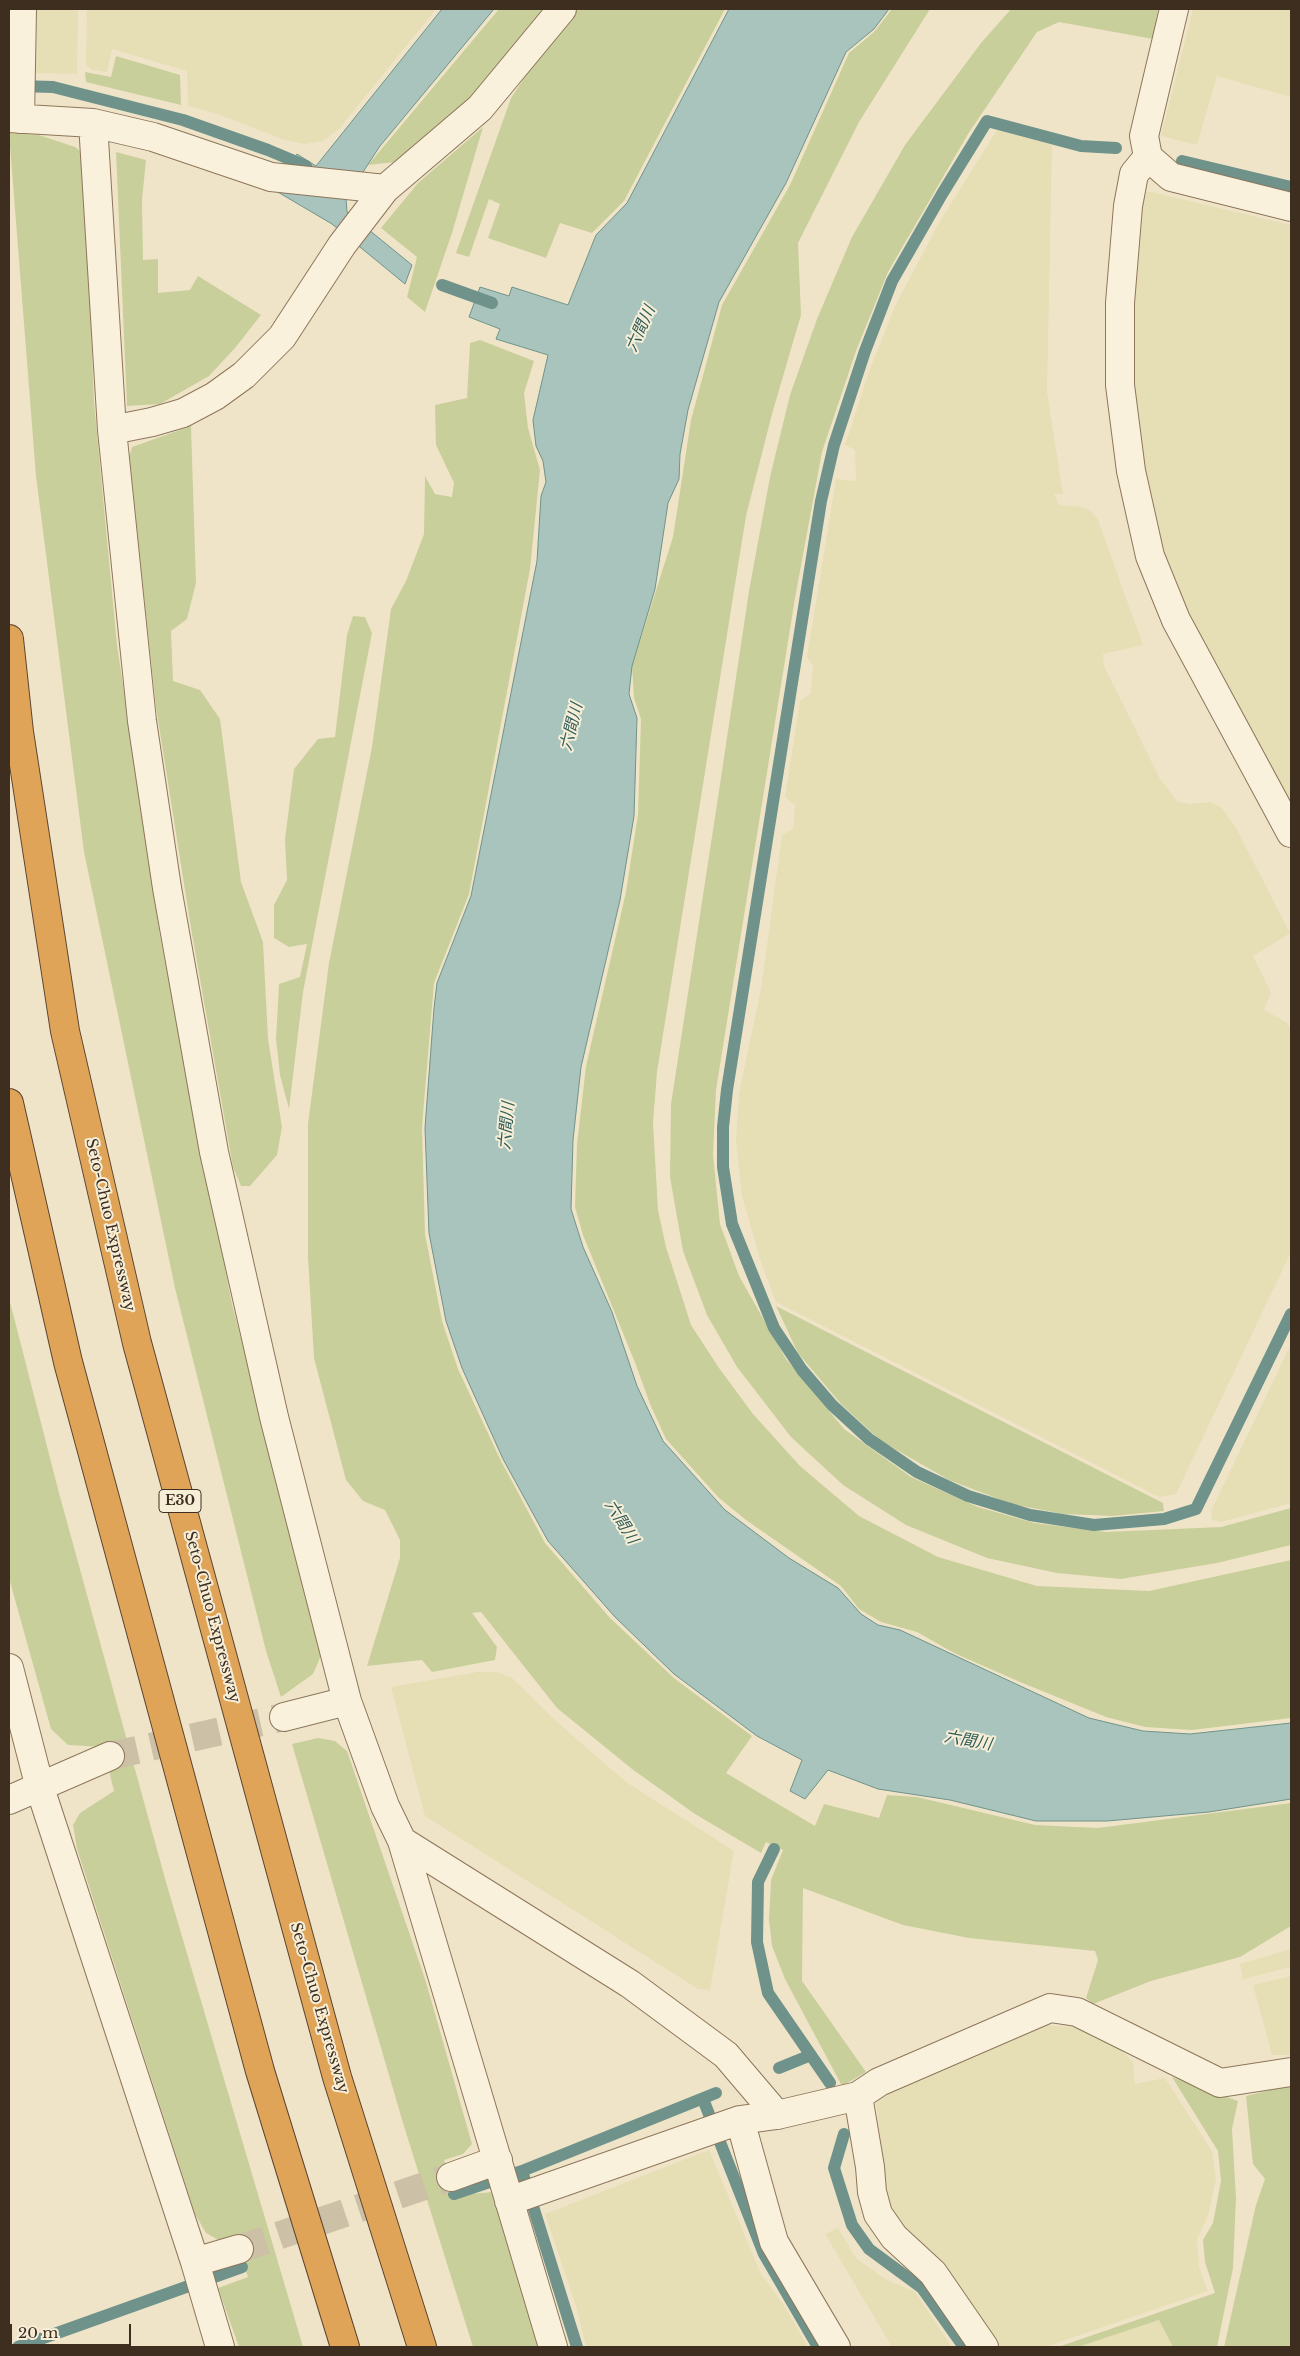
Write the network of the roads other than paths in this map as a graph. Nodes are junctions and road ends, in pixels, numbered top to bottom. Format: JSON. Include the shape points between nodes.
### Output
{"nodes":[{"id":1,"x":22,"y":9,"type":"edge"},
{"id":2,"x":562,"y":9,"type":"edge"},
{"id":3,"x":1174,"y":9,"type":"edge"},
{"id":4,"x":16,"y":112,"type":"edge"},
{"id":5,"x":93,"y":123,"type":"junction"},
{"id":6,"x":1148,"y":157,"type":"junction"},
{"id":7,"x":373,"y":188,"type":"junction"},
{"id":8,"x":1291,"y":207,"type":"edge"},
{"id":9,"x":112,"y":430,"type":"junction"},
{"id":10,"x":9,"y":640,"type":"edge"},
{"id":11,"x":1291,"y":833,"type":"edge"},
{"id":12,"x":9,"y":1103,"type":"edge"},
{"id":13,"x":9,"y":1668,"type":"edge"},
{"id":14,"x":347,"y":1701,"type":"junction"},
{"id":15,"x":284,"y":1717,"type":"tunnel mouth"},
{"id":16,"x":110,"y":1756,"type":"tunnel mouth"},
{"id":17,"x":40,"y":1788,"type":"junction"},
{"id":18,"x":9,"y":1800,"type":"edge"},
{"id":19,"x":402,"y":1841,"type":"junction"},
{"id":20,"x":1291,"y":2072,"type":"edge"},
{"id":21,"x":858,"y":2096,"type":"junction"},
{"id":22,"x":777,"y":2115,"type":"junction"},
{"id":23,"x":723,"y":2125,"type":"junction"},
{"id":24,"x":451,"y":2177,"type":"tunnel mouth"},
{"id":25,"x":512,"y":2184,"type":"junction"},
{"id":26,"x":239,"y":2249,"type":"tunnel mouth"},
{"id":27,"x":199,"y":2276,"type":"junction"},
{"id":28,"x":220,"y":2347,"type":"edge"},
{"id":29,"x":345,"y":2347,"type":"edge"},
{"id":30,"x":422,"y":2347,"type":"edge"},
{"id":31,"x":553,"y":2347,"type":"edge"},
{"id":32,"x":836,"y":2347,"type":"edge"},
{"id":33,"x":984,"y":2347,"type":"edge"}],
"edges":[{"from":1,"to":4,"type":"street","via":[[21,72]]},
{"from":2,"to":7,"type":"street","via":[[480,108]]},
{"from":3,"to":6,"type":"street","via":[[1144,136]]},
{"from":4,"to":5,"type":"street"},
{"from":5,"to":7,"type":"street","via":[[153,137],[271,177]]},
{"from":5,"to":9,"type":"street"},
{"from":6,"to":8,"type":"street","via":[[1170,177]]},
{"from":6,"to":11,"type":"street","via":[[1134,174],[1120,302],[1120,385],[1131,471],[1150,556],[1176,620]]},
{"from":7,"to":9,"type":"street","via":[[366,216],[342,245],[282,337],[244,375],[184,413]]},
{"from":9,"to":14,"type":"street","via":[[142,721],[192,1041],[274,1417]]},
{"from":10,"to":30,"type":"highway","name":"Seto-Chuo Expressway","number":"E30","via":[[19,732],[65,1031],[137,1343],[337,2077]]},
{"from":12,"to":29,"type":"highway","via":[[73,1381],[260,2071]]},
{"from":13,"to":17,"type":"street"},
{"from":14,"to":15,"type":"street"},
{"from":14,"to":19,"type":"street","via":[[384,1806]]},
{"from":16,"to":17,"type":"street"},
{"from":17,"to":18,"type":"street"},
{"from":17,"to":27,"type":"street"},
{"from":19,"to":22,"type":"street","via":[[630,1984],[726,2055]]},
{"from":19,"to":25,"type":"street"},
{"from":20,"to":21,"type":"street","via":[[1220,2083],[1078,2012],[1050,2008],[879,2082]]},
{"from":21,"to":22,"type":"street"},
{"from":21,"to":33,"type":"street","via":[[878,2214],[894,2237],[933,2273]]},
{"from":22,"to":23,"type":"street"},
{"from":23,"to":25,"type":"street"},
{"from":23,"to":32,"type":"street","via":[[774,2242]]},
{"from":24,"to":25,"type":"street"},
{"from":25,"to":31,"type":"street"},
{"from":26,"to":27,"type":"street"},
{"from":27,"to":28,"type":"street"}]}
